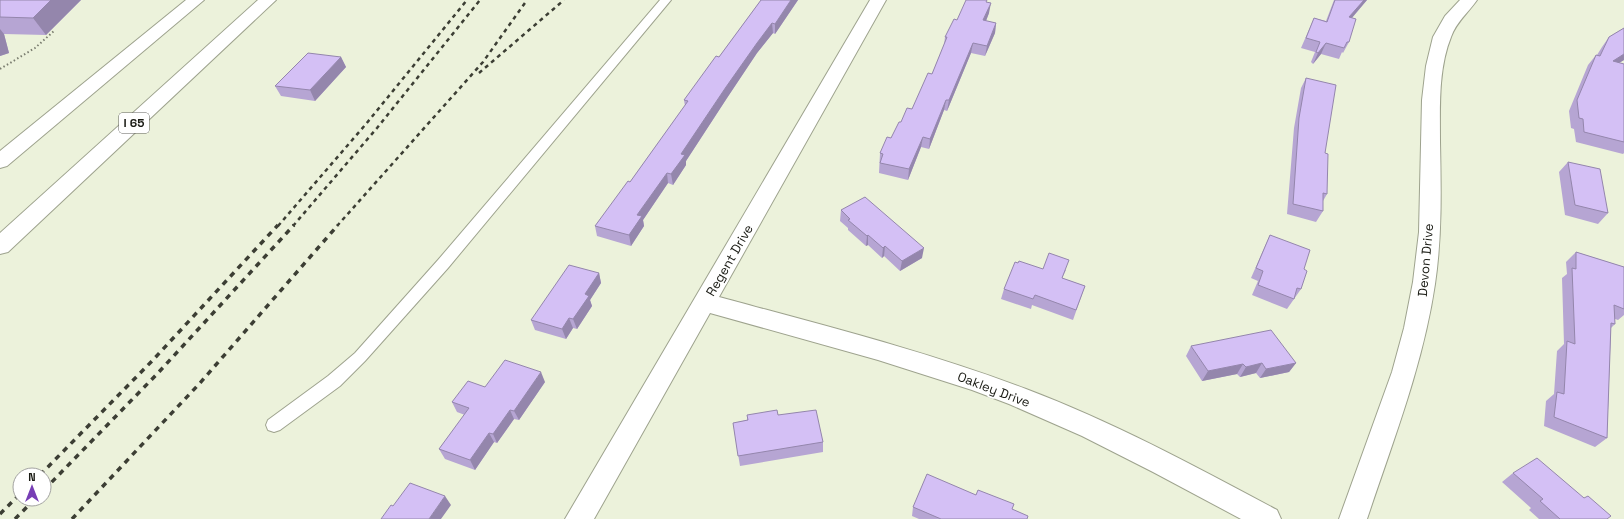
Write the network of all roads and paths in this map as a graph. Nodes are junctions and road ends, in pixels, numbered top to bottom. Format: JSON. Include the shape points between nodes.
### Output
{"nodes":[{"id":1,"x":196,"y":0,"type":"edge"},
{"id":2,"x":268,"y":0,"type":"edge"},
{"id":3,"x":666,"y":0,"type":"edge"},
{"id":4,"x":878,"y":0,"type":"edge"},
{"id":5,"x":1469,"y":0,"type":"edge"},
{"id":6,"x":54,"y":31,"type":"dead end"},
{"id":7,"x":0,"y":69,"type":"edge"},
{"id":8,"x":0,"y":162,"type":"edge"},
{"id":9,"x":0,"y":246,"type":"edge"},
{"id":10,"x":704,"y":302,"type":"junction"},
{"id":11,"x":274,"y":425,"type":"dead end"},
{"id":12,"x":579,"y":519,"type":"edge"},
{"id":13,"x":1267,"y":519,"type":"edge"},
{"id":14,"x":1353,"y":519,"type":"edge"}],
"edges":[{"from":1,"to":8,"type":"main road"},
{"from":2,"to":9,"type":"main road","number":"I 65"},
{"from":3,"to":11,"type":"lane","via":[[453,252],[360,357],[334,381]]},
{"from":4,"to":10,"type":"main road","name":"Regent Drive"},
{"from":5,"to":14,"type":"main road","name":"Devon Drive","via":[[1451,20],[1442,37],[1435,66],[1431,100],[1429,238],[1416,328],[1404,372]]},
{"from":6,"to":7,"type":"path","via":[[35,48]]},
{"from":10,"to":12,"type":"main road","name":"Regent Drive"},
{"from":10,"to":13,"type":"main road","name":"Oakley Drive","via":[[983,383],[1122,444]]}]}
